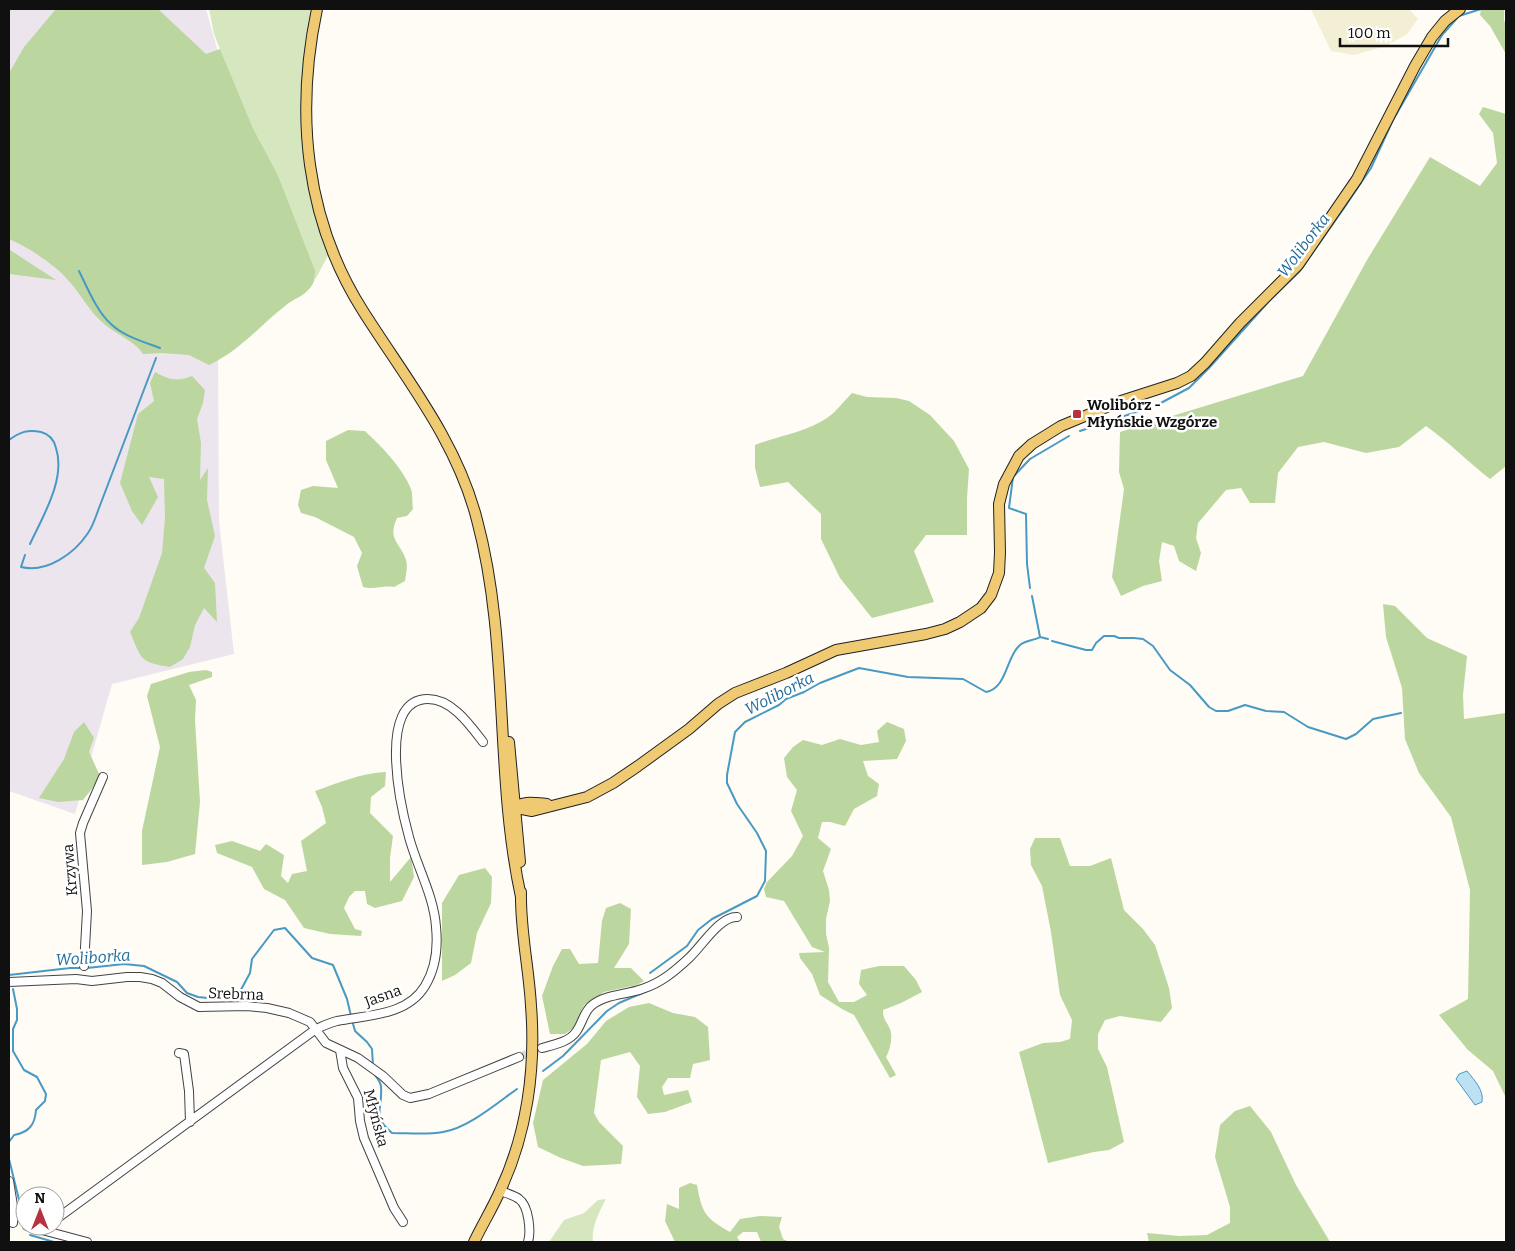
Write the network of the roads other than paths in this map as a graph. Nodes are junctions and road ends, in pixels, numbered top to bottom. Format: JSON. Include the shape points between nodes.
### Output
{"nodes":[{"id":1,"x":317,"y":9,"type":"edge"},
{"id":2,"x":1460,"y":9,"type":"edge"},
{"id":3,"x":483,"y":742,"type":"dead end"},
{"id":4,"x":103,"y":777,"type":"dead end"},
{"id":5,"x":510,"y":795,"type":"junction"},
{"id":6,"x":526,"y":803,"type":"junction"},
{"id":7,"x":563,"y":804,"type":"junction"},
{"id":8,"x":515,"y":806,"type":"junction"},
{"id":9,"x":536,"y":810,"type":"junction"},
{"id":10,"x":509,"y":819,"type":"junction"},
{"id":11,"x":518,"y":834,"type":"junction"},
{"id":12,"x":521,"y":897,"type":"junction"},
{"id":13,"x":737,"y":917,"type":"dead end"},
{"id":14,"x":84,"y":966,"type":"dead end"},
{"id":15,"x":9,"y":982,"type":"edge"},
{"id":16,"x":316,"y":1029,"type":"junction"},
{"id":17,"x":542,"y":1048,"type":"tunnel mouth"},
{"id":18,"x":340,"y":1050,"type":"junction"},
{"id":19,"x":179,"y":1053,"type":"dead end"},
{"id":20,"x":519,"y":1057,"type":"tunnel mouth"},
{"id":21,"x":190,"y":1122,"type":"junction"},
{"id":22,"x":9,"y":1181,"type":"edge"},
{"id":23,"x":500,"y":1191,"type":"junction"},
{"id":24,"x":65,"y":1213,"type":"edge"},
{"id":25,"x":11,"y":1222,"type":"edge"},
{"id":26,"x":403,"y":1222,"type":"dead end"},
{"id":27,"x":65,"y":1234,"type":"edge"},
{"id":28,"x":87,"y":1242,"type":"edge"},
{"id":29,"x":474,"y":1242,"type":"edge"},
{"id":30,"x":528,"y":1242,"type":"edge"}],
"edges":[{"from":1,"to":5,"type":"main road","via":[[307,74],[306,111],[308,151],[317,200],[332,248],[358,301],[444,436],[462,473],[478,520],[488,569],[500,690],[508,732]]},
{"from":2,"to":7,"type":"main road","via":[[1432,37],[1357,179],[1298,265],[1240,322],[1205,363],[1177,384],[1121,401],[1061,426],[1019,456],[1004,484],[998,504],[999,573],[991,595],[981,608],[945,629],[836,650],[735,693],[613,783],[587,797]]},
{"from":3,"to":16,"type":"street","name":"Jasna","via":[[457,711],[437,701],[416,701],[401,717],[396,756],[400,797],[436,927],[432,974],[415,998],[381,1014]]},
{"from":4,"to":14,"type":"street","name":"Krzywa","via":[[80,833],[87,911]]},
{"from":5,"to":6,"type":"main road"},
{"from":5,"to":8,"type":"main road"},
{"from":5,"to":10,"type":"main road"},
{"from":6,"to":7,"type":"main road"},
{"from":6,"to":8,"type":"main road"},
{"from":7,"to":9,"type":"main road"},
{"from":8,"to":9,"type":"main road","via":[[522,810]]},
{"from":8,"to":10,"type":"main road"},
{"from":8,"to":11,"type":"main road"},
{"from":9,"to":11,"type":"main road","via":[[524,821]]},
{"from":10,"to":12,"type":"main road"},
{"from":11,"to":12,"type":"main road"},
{"from":12,"to":23,"type":"main road","via":[[531,1004],[532,1063],[516,1150]]},
{"from":13,"to":17,"type":"street","via":[[724,920],[689,958],[658,983],[599,1001],[588,1010],[576,1033],[569,1039]]},
{"from":15,"to":16,"type":"street","name":"Srebrna","via":[[140,977],[162,983],[199,1006],[266,1008],[304,1019]]},
{"from":16,"to":18,"type":"street","via":[[326,1042]]},
{"from":16,"to":21,"type":"street","name":"Jasna"},
{"from":18,"to":20,"type":"street","via":[[378,1072],[403,1095],[415,1098]]},
{"from":18,"to":26,"type":"street","name":"Młyńska","via":[[343,1068],[358,1098],[364,1138]]},
{"from":19,"to":21,"type":"street","via":[[184,1054]]},
{"from":21,"to":24,"type":"street","name":"Jasna"},
{"from":22,"to":25,"type":"street","via":[[14,1212]]},
{"from":23,"to":29,"type":"main road"},
{"from":23,"to":30,"type":"street","via":[[522,1202],[529,1224]]},
{"from":27,"to":28,"type":"street"}]}
